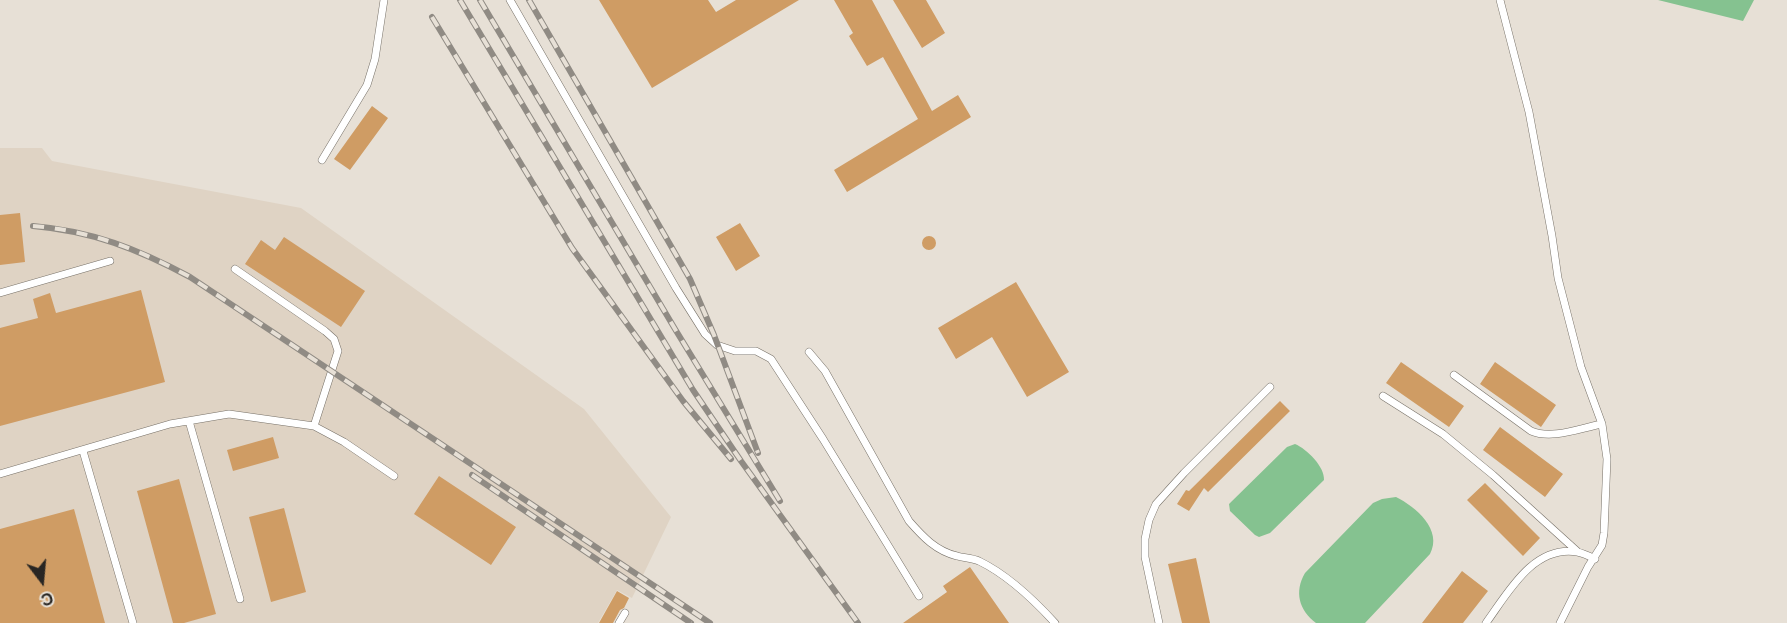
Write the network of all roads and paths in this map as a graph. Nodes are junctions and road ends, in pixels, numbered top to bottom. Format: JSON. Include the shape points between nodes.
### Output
{"nodes":[{"id":1,"x":384,"y":0,"type":"edge"},
{"id":2,"x":510,"y":0,"type":"edge"},
{"id":3,"x":1500,"y":0,"type":"edge"},
{"id":4,"x":322,"y":160,"type":"dead end"},
{"id":5,"x":110,"y":261,"type":"dead end"},
{"id":6,"x":235,"y":269,"type":"dead end"},
{"id":7,"x":0,"y":293,"type":"edge"},
{"id":8,"x":809,"y":352,"type":"dead end"},
{"id":9,"x":1454,"y":375,"type":"dead end"},
{"id":10,"x":1270,"y":387,"type":"dead end"},
{"id":11,"x":1383,"y":396,"type":"dead end"},
{"id":12,"x":189,"y":421,"type":"junction"},
{"id":13,"x":1602,"y":424,"type":"junction"},
{"id":14,"x":314,"y":426,"type":"junction"},
{"id":15,"x":83,"y":451,"type":"junction"},
{"id":16,"x":0,"y":474,"type":"edge"},
{"id":17,"x":394,"y":476,"type":"dead end"},
{"id":18,"x":1578,"y":552,"type":"junction"},
{"id":19,"x":1595,"y":559,"type":"junction"},
{"id":20,"x":919,"y":596,"type":"dead end"},
{"id":21,"x":240,"y":599,"type":"dead end"},
{"id":22,"x":625,"y":613,"type":"dead end"},
{"id":23,"x":134,"y":623,"type":"edge"},
{"id":24,"x":619,"y":623,"type":"edge"},
{"id":25,"x":1055,"y":623,"type":"edge"},
{"id":26,"x":1159,"y":623,"type":"edge"},
{"id":27,"x":1486,"y":623,"type":"edge"},
{"id":28,"x":1560,"y":623,"type":"edge"}],
"edges":[{"from":1,"to":4,"type":"lane","via":[[367,85]]},
{"from":2,"to":20,"type":"lane","via":[[705,334],[717,345],[735,351],[756,351],[771,359]]},
{"from":3,"to":13,"type":"lane","via":[[1529,112],[1560,288],[1581,367]]},
{"from":5,"to":7,"type":"lane"},
{"from":6,"to":14,"type":"lane","via":[[334,339],[338,351]]},
{"from":8,"to":25,"type":"lane","via":[[825,371],[909,521],[925,539],[943,552],[978,560],[1000,574]]},
{"from":9,"to":13,"type":"lane","via":[[1539,435]]},
{"from":10,"to":26,"type":"lane","via":[[1156,504],[1145,539],[1145,557]]},
{"from":11,"to":18,"type":"lane","via":[[1443,434]]},
{"from":12,"to":14,"type":"lane","via":[[229,414]]},
{"from":12,"to":15,"type":"lane"},
{"from":12,"to":21,"type":"lane"},
{"from":13,"to":19,"type":"lane","via":[[1607,459],[1604,532]]},
{"from":14,"to":17,"type":"lane"},
{"from":15,"to":16,"type":"lane"},
{"from":15,"to":23,"type":"lane"},
{"from":18,"to":19,"type":"lane"},
{"from":18,"to":27,"type":"lane","via":[[1550,555],[1525,570]]},
{"from":19,"to":28,"type":"lane"},
{"from":22,"to":24,"type":"lane"}]}
